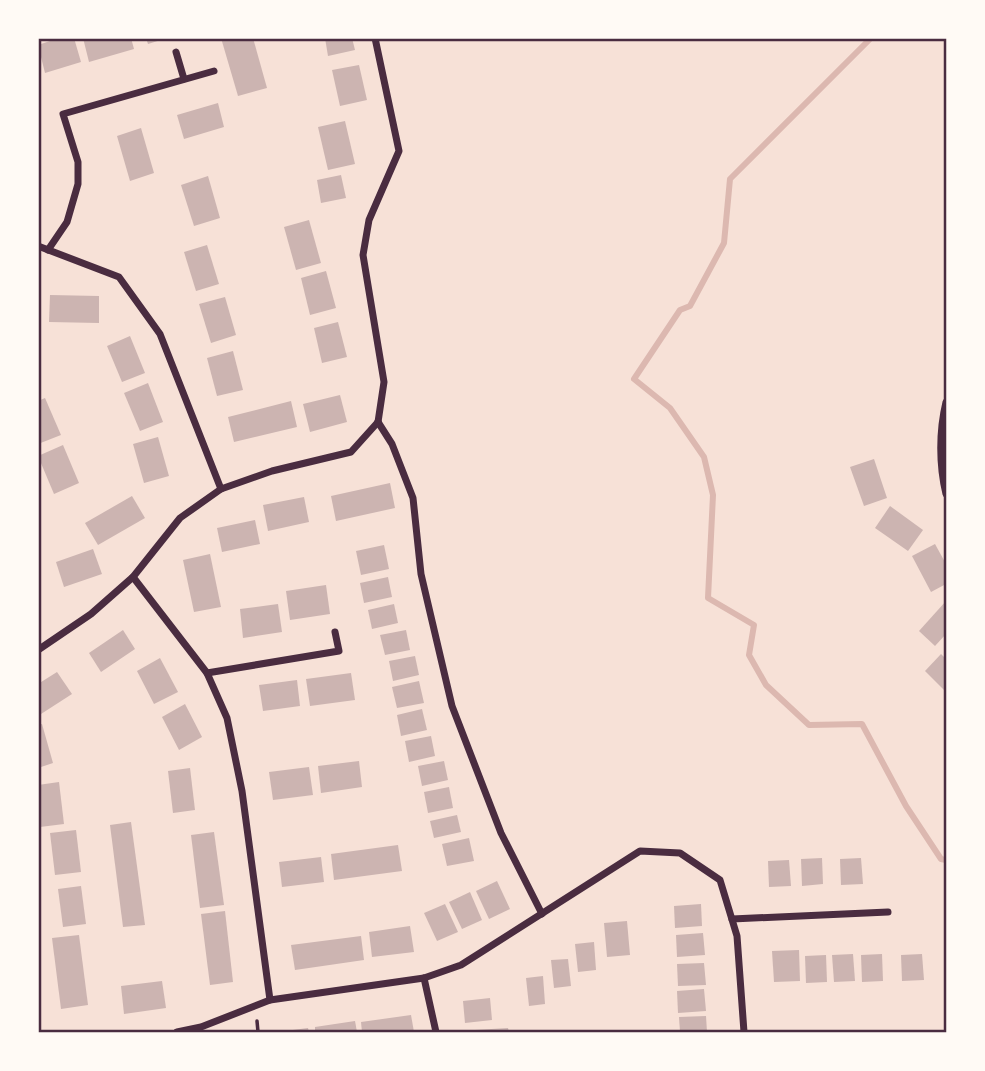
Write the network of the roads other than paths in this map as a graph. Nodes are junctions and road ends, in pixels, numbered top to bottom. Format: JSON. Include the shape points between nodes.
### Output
{"nodes":[{"id":1,"x":375,"y":38,"type":"edge"},
{"id":2,"x":176,"y":52,"type":"dead end"},
{"id":3,"x":214,"y":71,"type":"dead end"},
{"id":4,"x":184,"y":79,"type":"junction"},
{"id":5,"x":38,"y":246,"type":"edge"},
{"id":6,"x":48,"y":250,"type":"junction"},
{"id":7,"x":947,"y":402,"type":"edge"},
{"id":8,"x":378,"y":422,"type":"junction"},
{"id":9,"x":944,"y":474,"type":"edge"},
{"id":10,"x":221,"y":489,"type":"junction"},
{"id":11,"x":947,"y":494,"type":"edge"},
{"id":12,"x":132,"y":578,"type":"junction"},
{"id":13,"x":335,"y":632,"type":"dead end"},
{"id":14,"x":38,"y":650,"type":"edge"},
{"id":15,"x":207,"y":673,"type":"junction"},
{"id":16,"x":888,"y":912,"type":"dead end"},
{"id":17,"x":542,"y":914,"type":"junction"},
{"id":18,"x":732,"y":919,"type":"junction"},
{"id":19,"x":424,"y":978,"type":"junction"},
{"id":20,"x":270,"y":1000,"type":"junction"},
{"id":21,"x":177,"y":1032,"type":"edge"},
{"id":22,"x":436,"y":1032,"type":"edge"},
{"id":23,"x":744,"y":1032,"type":"edge"}],
"edges":[{"from":1,"to":8,"type":"street","via":[[399,151],[369,220],[363,255],[384,382]]},
{"from":2,"to":4,"type":"street"},
{"from":3,"to":4,"type":"street"},
{"from":4,"to":6,"type":"street","via":[[63,114],[78,162],[78,184],[66,222]]},
{"from":5,"to":6,"type":"street"},
{"from":6,"to":10,"type":"street","via":[[119,277],[160,334]]},
{"from":7,"to":9,"type":"street"},
{"from":8,"to":10,"type":"street","via":[[351,452]]},
{"from":8,"to":17,"type":"street","via":[[392,444],[412,498],[421,574],[452,706],[501,833]]},
{"from":9,"to":11,"type":"street"},
{"from":10,"to":12,"type":"street","via":[[180,518]]},
{"from":12,"to":14,"type":"street","via":[[91,614]]},
{"from":12,"to":15,"type":"street"},
{"from":13,"to":15,"type":"street","via":[[339,651]]},
{"from":15,"to":20,"type":"street","via":[[227,718],[242,791]]},
{"from":16,"to":18,"type":"street"},
{"from":17,"to":18,"type":"street","via":[[640,851],[680,852],[720,880]]},
{"from":17,"to":19,"type":"street","via":[[461,965]]},
{"from":18,"to":23,"type":"street"},
{"from":19,"to":20,"type":"street"},
{"from":19,"to":22,"type":"street"},
{"from":20,"to":21,"type":"street"}]}
